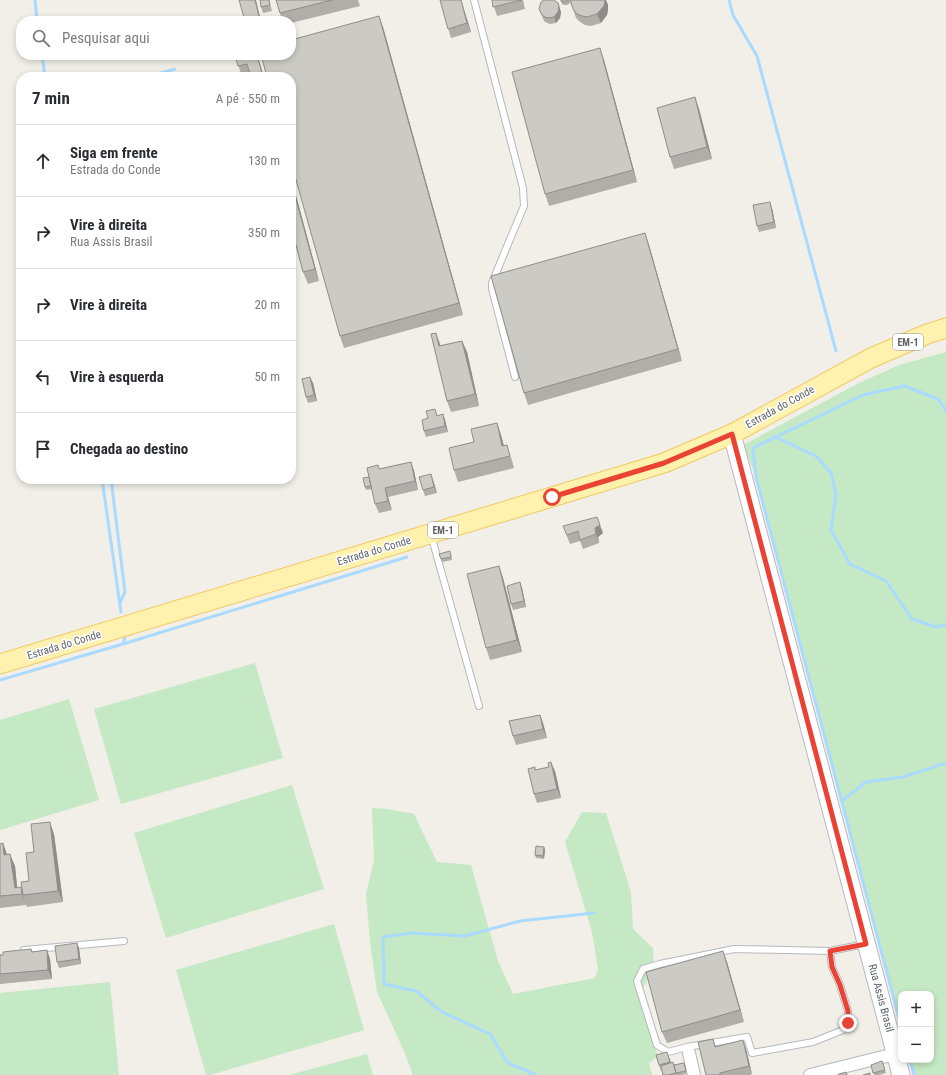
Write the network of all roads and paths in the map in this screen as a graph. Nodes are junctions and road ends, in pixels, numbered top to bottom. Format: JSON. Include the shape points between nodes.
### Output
{"nodes":[{"id":1,"x":474,"y":0,"type":"edge"},
{"id":2,"x":946,"y":328,"type":"edge"},
{"id":3,"x":946,"y":333,"type":"edge"},
{"id":4,"x":946,"y":342,"type":"edge"},
{"id":5,"x":871,"y":358,"type":"junction"},
{"id":6,"x":515,"y":377,"type":"edge"},
{"id":7,"x":732,"y":434,"type":"junction"},
{"id":8,"x":431,"y":534,"type":"junction"},
{"id":9,"x":0,"y":664,"type":"edge"},
{"id":10,"x":479,"y":706,"type":"dead end"},
{"id":11,"x":124,"y":941,"type":"dead end"},
{"id":12,"x":866,"y":944,"type":"junction"},
{"id":13,"x":16,"y":951,"type":"edge"},
{"id":14,"x":830,"y":951,"type":"junction"},
{"id":15,"x":689,"y":1053,"type":"dead end"},
{"id":16,"x":895,"y":1054,"type":"junction"},
{"id":17,"x":694,"y":1075,"type":"edge"},
{"id":18,"x":810,"y":1075,"type":"edge"},
{"id":19,"x":901,"y":1075,"type":"edge"}],
"edges":[{"from":1,"to":6,"type":"lane","via":[[523,188],[524,206],[492,283]]},
{"from":2,"to":5,"type":"main road","name":"Estrada do Conde","number":"EM-1"},
{"from":3,"to":5,"type":"main road","name":"Estrada do Conde","number":"EM-1"},
{"from":4,"to":5,"type":"main road","name":"Estrada do Conde","number":"EM-1"},
{"from":5,"to":7,"type":"main road","name":"Estrada do Conde","number":"EM-1"},
{"from":7,"to":8,"type":"main road","name":"Estrada do Conde","number":"EM-1","via":[[664,463]]},
{"from":7,"to":12,"type":"street","name":"Rua Assis Brasil"},
{"from":8,"to":9,"type":"main road","name":"Estrada do Conde","number":"EM-1"},
{"from":8,"to":10,"type":"lane"},
{"from":11,"to":13,"type":"lane"},
{"from":12,"to":14,"type":"lane"},
{"from":12,"to":16,"type":"street","name":"Rua Assis Brasil"},
{"from":14,"to":14,"type":"lane","via":[[734,949],[643,969],[637,981],[657,1045],[668,1052],[747,1037],[752,1053],[813,1042],[843,1030],[848,1023],[848,1011],[832,967]]},
{"from":15,"to":17,"type":"street"},
{"from":16,"to":18,"type":"street"},
{"from":16,"to":19,"type":"street","name":"Rua Assis Brasil"}]}
